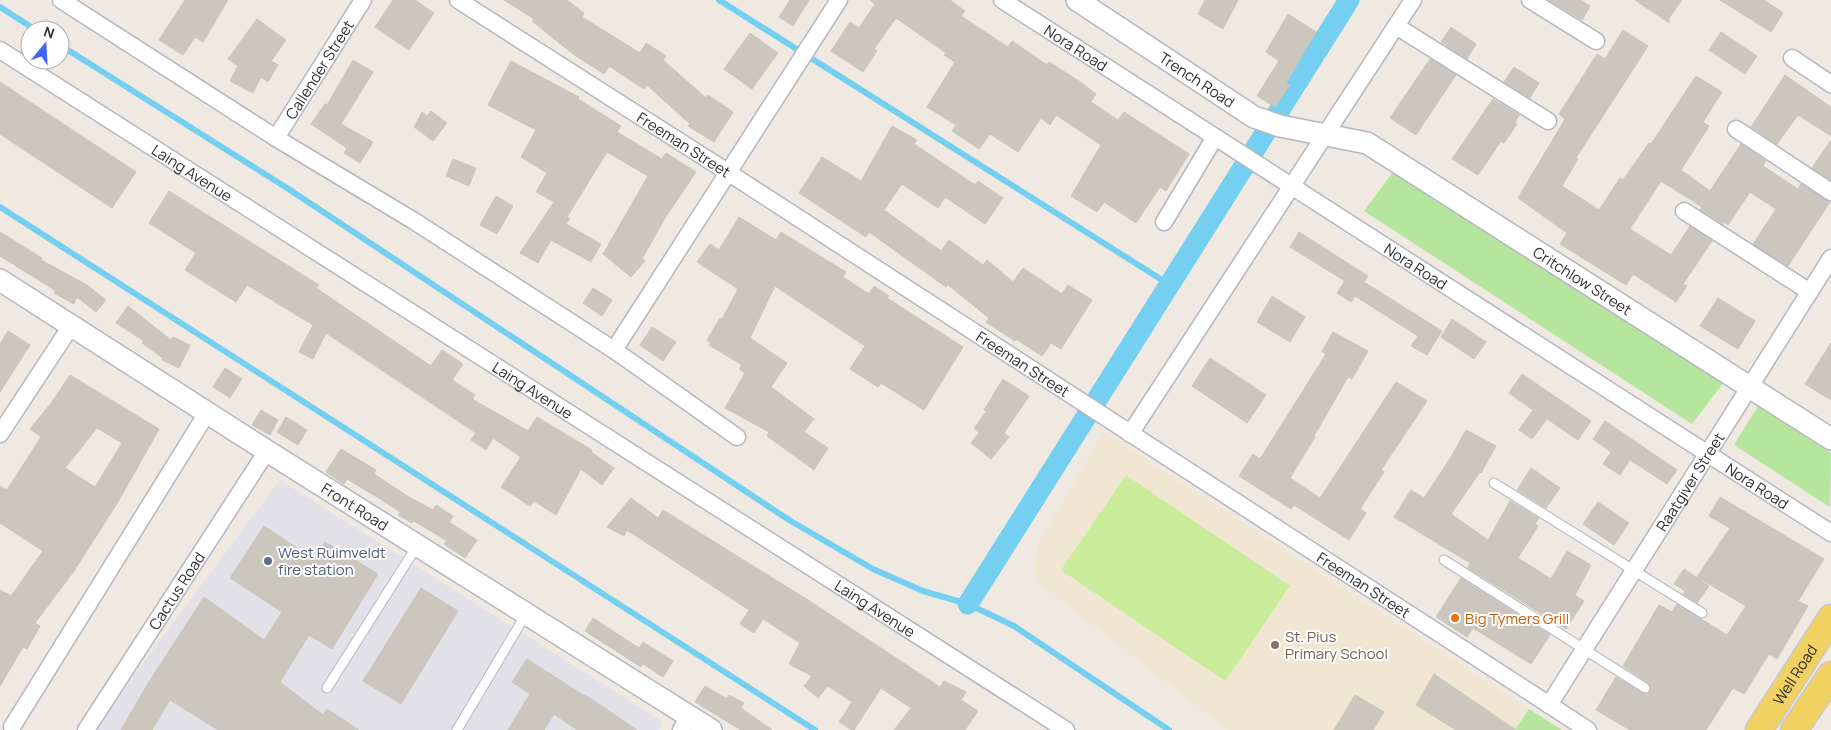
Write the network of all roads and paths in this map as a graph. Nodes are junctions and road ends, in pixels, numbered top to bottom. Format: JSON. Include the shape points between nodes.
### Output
{"nodes":[{"id":1,"x":61,"y":0,"type":"edge"},
{"id":2,"x":363,"y":0,"type":"edge"},
{"id":3,"x":458,"y":0,"type":"edge"},
{"id":4,"x":839,"y":0,"type":"edge"},
{"id":5,"x":1002,"y":0,"type":"edge"},
{"id":6,"x":1077,"y":0,"type":"edge"},
{"id":7,"x":1413,"y":0,"type":"edge"},
{"id":8,"x":1530,"y":0,"type":"edge"},
{"id":9,"x":1396,"y":26,"type":"junction"},
{"id":10,"x":1596,"y":41,"type":"dead end"},
{"id":11,"x":0,"y":50,"type":"edge"},
{"id":12,"x":1792,"y":58,"type":"dead end"},
{"id":13,"x":1831,"y":84,"type":"edge"},
{"id":14,"x":1548,"y":121,"type":"dead end"},
{"id":15,"x":1736,"y":129,"type":"dead end"},
{"id":16,"x":1328,"y":133,"type":"junction"},
{"id":17,"x":1215,"y":137,"type":"junction"},
{"id":18,"x":276,"y":138,"type":"junction"},
{"id":19,"x":729,"y":173,"type":"junction"},
{"id":20,"x":1291,"y":186,"type":"junction"},
{"id":21,"x":1831,"y":192,"type":"edge"},
{"id":22,"x":1684,"y":211,"type":"dead end"},
{"id":23,"x":1164,"y":222,"type":"dead end"},
{"id":24,"x":1831,"y":258,"type":"edge"},
{"id":25,"x":0,"y":280,"type":"edge"},
{"id":26,"x":1810,"y":292,"type":"junction"},
{"id":27,"x":71,"y":326,"type":"junction"},
{"id":28,"x":614,"y":350,"type":"junction"},
{"id":29,"x":1750,"y":388,"type":"junction"},
{"id":30,"x":207,"y":413,"type":"junction"},
{"id":31,"x":0,"y":434,"type":"edge"},
{"id":32,"x":1130,"y":434,"type":"junction"},
{"id":33,"x":737,"y":437,"type":"dead end"},
{"id":34,"x":1831,"y":439,"type":"edge"},
{"id":35,"x":267,"y":451,"type":"junction"},
{"id":36,"x":1707,"y":454,"type":"junction"},
{"id":37,"x":1494,"y":484,"type":"dead end"},
{"id":38,"x":1831,"y":534,"type":"edge"},
{"id":39,"x":417,"y":546,"type":"junction"},
{"id":40,"x":1444,"y":560,"type":"dead end"},
{"id":41,"x":1633,"y":571,"type":"junction"},
{"id":42,"x":1702,"y":613,"type":"dead end"},
{"id":43,"x":526,"y":614,"type":"junction"},
{"id":44,"x":1831,"y":618,"type":"edge"},
{"id":45,"x":1584,"y":649,"type":"junction"},
{"id":46,"x":1831,"y":675,"type":"edge"},
{"id":47,"x":327,"y":688,"type":"dead end"},
{"id":48,"x":1645,"y":688,"type":"dead end"},
{"id":49,"x":1549,"y":705,"type":"junction"},
{"id":50,"x":685,"y":723,"type":"edge"},
{"id":51,"x":10,"y":726,"type":"edge"},
{"id":52,"x":86,"y":730,"type":"edge"},
{"id":53,"x":457,"y":730,"type":"edge"},
{"id":54,"x":711,"y":730,"type":"edge"},
{"id":55,"x":1066,"y":730,"type":"edge"},
{"id":56,"x":1588,"y":730,"type":"edge"},
{"id":57,"x":1759,"y":730,"type":"edge"},
{"id":58,"x":1794,"y":730,"type":"edge"}],
"edges":[{"from":1,"to":18,"type":"street"},
{"from":2,"to":18,"type":"street","name":"Callender Street"},
{"from":3,"to":19,"type":"street","name":"Freeman Street"},
{"from":4,"to":19,"type":"street"},
{"from":5,"to":17,"type":"street","name":"Nora Road"},
{"from":6,"to":16,"type":"street","name":"Trench Road","via":[[1254,117],[1280,126]]},
{"from":7,"to":9,"type":"street"},
{"from":8,"to":10,"type":"street"},
{"from":9,"to":14,"type":"street"},
{"from":9,"to":16,"type":"street"},
{"from":11,"to":55,"type":"street","name":"Laing Avenue"},
{"from":12,"to":13,"type":"street"},
{"from":15,"to":21,"type":"street"},
{"from":16,"to":20,"type":"street"},
{"from":16,"to":29,"type":"street","name":"Critchlow Street","via":[[1367,143]]},
{"from":17,"to":20,"type":"street","name":"Nora Road"},
{"from":17,"to":23,"type":"street"},
{"from":18,"to":28,"type":"street","via":[[414,221]]},
{"from":19,"to":28,"type":"street"},
{"from":19,"to":32,"type":"street","name":"Freeman Street"},
{"from":20,"to":32,"type":"street"},
{"from":20,"to":36,"type":"street","name":"Nora Road"},
{"from":22,"to":26,"type":"street"},
{"from":24,"to":26,"type":"street","name":"Raatgiver Street"},
{"from":25,"to":27,"type":"street","name":"Front Road"},
{"from":26,"to":29,"type":"street","name":"Raatgiver Street"},
{"from":27,"to":30,"type":"street","name":"Front Road"},
{"from":27,"to":31,"type":"street"},
{"from":28,"to":33,"type":"street"},
{"from":29,"to":34,"type":"street","name":"Critchlow Street"},
{"from":29,"to":36,"type":"street","name":"Raatgiver Street"},
{"from":30,"to":35,"type":"street","name":"Front Road"},
{"from":30,"to":51,"type":"street"},
{"from":32,"to":49,"type":"street","name":"Freeman Street"},
{"from":35,"to":39,"type":"street","name":"Front Road"},
{"from":35,"to":52,"type":"street","name":"Cactus Road"},
{"from":36,"to":38,"type":"street","name":"Nora Road"},
{"from":36,"to":41,"type":"street","name":"Raatgiver Street"},
{"from":37,"to":41,"type":"lane"},
{"from":39,"to":43,"type":"street","name":"Front Road"},
{"from":39,"to":47,"type":"lane"},
{"from":40,"to":45,"type":"lane"},
{"from":41,"to":42,"type":"lane"},
{"from":41,"to":45,"type":"street","name":"Raatgiver Street"},
{"from":43,"to":50,"type":"street","name":"Front Road"},
{"from":43,"to":53,"type":"lane"},
{"from":44,"to":57,"type":"main road","name":"Well Road"},
{"from":45,"to":48,"type":"lane"},
{"from":45,"to":49,"type":"street","name":"Raatgiver Street"},
{"from":46,"to":58,"type":"main road","name":"Well Road"},
{"from":49,"to":56,"type":"street","name":"Freeman Street"},
{"from":50,"to":54,"type":"street","name":"Front Road"}]}
